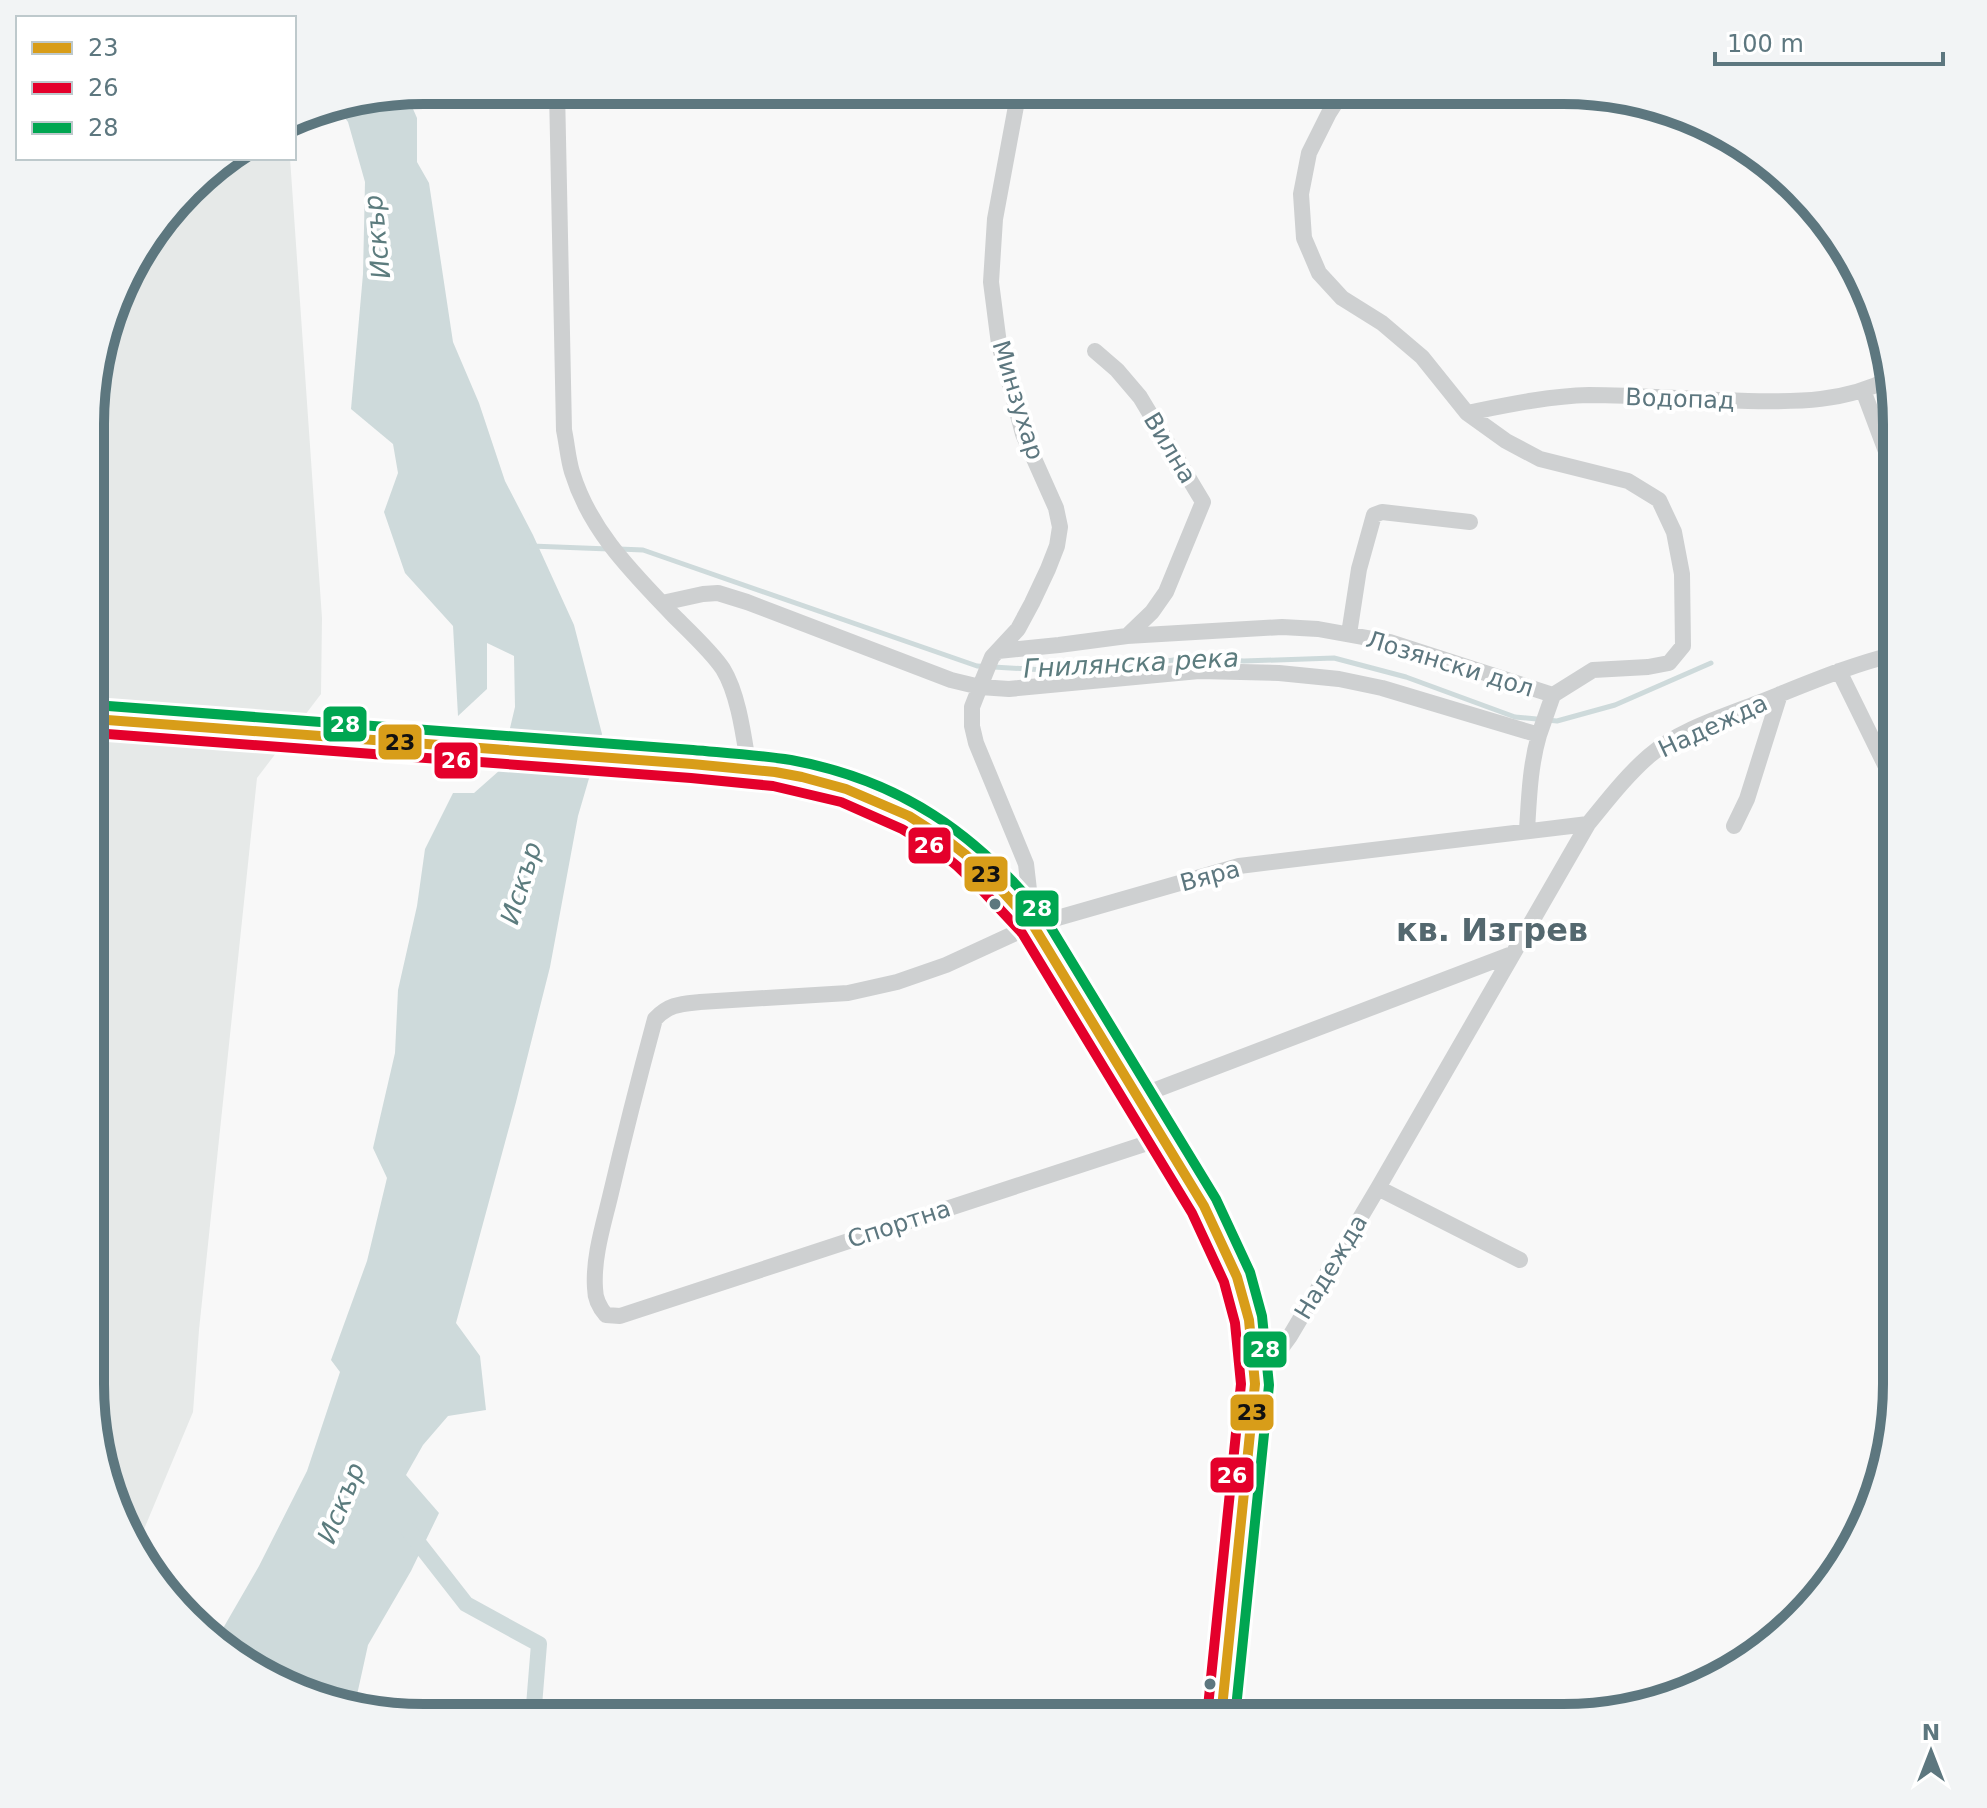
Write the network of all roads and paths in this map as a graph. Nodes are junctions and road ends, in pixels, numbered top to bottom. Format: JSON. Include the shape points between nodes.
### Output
{"nodes":[{"id":1,"x":557,"y":104,"type":"edge"},
{"id":2,"x":1016,"y":104,"type":"edge"},
{"id":3,"x":1335,"y":104,"type":"edge"},
{"id":4,"x":1095,"y":351,"type":"dead end"},
{"id":5,"x":1880,"y":383,"type":"edge"},
{"id":6,"x":1863,"y":390,"type":"junction"},
{"id":7,"x":1467,"y":413,"type":"junction"},
{"id":8,"x":1883,"y":443,"type":"edge"},
{"id":9,"x":1470,"y":522,"type":"dead end"},
{"id":10,"x":662,"y":603,"type":"junction"},
{"id":11,"x":1349,"y":634,"type":"junction"},
{"id":12,"x":1127,"y":636,"type":"junction"},
{"id":13,"x":995,"y":654,"type":"junction"},
{"id":14,"x":1883,"y":658,"type":"edge"},
{"id":15,"x":1839,"y":671,"type":"junction"},
{"id":16,"x":981,"y":683,"type":"junction"},
{"id":17,"x":1780,"y":694,"type":"junction"},
{"id":18,"x":1551,"y":701,"type":"junction"},
{"id":19,"x":104,"y":720,"type":"edge"},
{"id":20,"x":1540,"y":731,"type":"junction"},
{"id":21,"x":1883,"y":761,"type":"edge"},
{"id":22,"x":749,"y":769,"type":"junction"},
{"id":23,"x":1588,"y":824,"type":"junction"},
{"id":24,"x":1734,"y":826,"type":"dead end"},
{"id":25,"x":1527,"y":830,"type":"junction"},
{"id":26,"x":1033,"y":925,"type":"junction"},
{"id":27,"x":1512,"y":954,"type":"junction"},
{"id":28,"x":1137,"y":1097,"type":"junction"},
{"id":29,"x":1163,"y":1138,"type":"junction"},
{"id":30,"x":1378,"y":1188,"type":"junction"},
{"id":31,"x":1520,"y":1260,"type":"dead end"},
{"id":32,"x":636,"y":1311,"type":"joint"},
{"id":33,"x":1255,"y":1384,"type":"junction"},
{"id":34,"x":1222,"y":1704,"type":"edge"}],
"edges":[{"from":1,"to":10,"type":"street","via":[[564,430],[572,472],[608,545]]},
{"from":2,"to":13,"type":"street","name":"Минзухар","via":[[995,219],[991,282],[999,344],[1023,434],[1060,527],[1032,603]]},
{"from":3,"to":7,"type":"street","name":"Лозянски дол","via":[[1309,153],[1301,194],[1304,238],[1319,273],[1334,290],[1422,357]]},
{"from":4,"to":12,"type":"street","name":"Вилна","via":[[1140,397],[1203,502],[1166,592]]},
{"from":5,"to":6,"type":"street","name":"Водопад"},
{"from":6,"to":7,"type":"street","name":"Водопад","via":[[1800,402],[1587,395]]},
{"from":6,"to":8,"type":"street"},
{"from":7,"to":18,"type":"street","name":"Лозянски дол","via":[[1540,459],[1628,481],[1659,500],[1674,532],[1682,574],[1683,646],[1669,663],[1593,670]]},
{"from":9,"to":11,"type":"street","name":"Лозянски дол","via":[[1374,515]]},
{"from":10,"to":16,"type":"street","name":"Лозянски дол","via":[[718,593],[951,680]]},
{"from":10,"to":22,"type":"street","via":[[723,669]]},
{"from":11,"to":12,"type":"street","name":"Лозянски дол","via":[[1282,627]]},
{"from":11,"to":18,"type":"street","name":"Лозянски дол","via":[[1414,649]]},
{"from":12,"to":13,"type":"street","name":"Лозянски дол"},
{"from":13,"to":16,"type":"street","name":"Минзухар"},
{"from":14,"to":15,"type":"street","name":"Надежда"},
{"from":15,"to":17,"type":"street","name":"Надежда"},
{"from":15,"to":21,"type":"street"},
{"from":16,"to":20,"type":"street","name":"Лозянски дол","via":[[1009,689],[1199,671],[1279,673],[1382,688]]},
{"from":16,"to":26,"type":"street","name":"Минзухар","via":[[972,726],[1026,864]]},
{"from":17,"to":23,"type":"street","name":"Надежда","via":[[1650,755]]},
{"from":17,"to":24,"type":"street"},
{"from":18,"to":20,"type":"street"},
{"from":19,"to":22,"type":"street"},
{"from":20,"to":25,"type":"street","name":"Лозянски дол"},
{"from":22,"to":26,"type":"street","via":[[802,777],[896,809],[966,855]]},
{"from":23,"to":25,"type":"street","name":"Вяра"},
{"from":23,"to":27,"type":"street","name":"Надежда"},
{"from":25,"to":26,"type":"street","name":"Вяра","via":[[1239,866]]},
{"from":26,"to":28,"type":"street"},
{"from":26,"to":32,"type":"street","name":"Вяра","via":[[897,982],[848,993],[665,1009],[655,1019],[596,1266],[598,1305],[606,1315]]},
{"from":27,"to":28,"type":"street"},
{"from":27,"to":30,"type":"street","name":"Надежда"},
{"from":28,"to":29,"type":"street"},
{"from":29,"to":32,"type":"street","name":"Спортна"},
{"from":29,"to":33,"type":"street","via":[[1204,1206],[1237,1277],[1249,1320]]},
{"from":30,"to":31,"type":"street","name":"Надежда"},
{"from":30,"to":33,"type":"street","name":"Надежда","via":[[1290,1336]]},
{"from":33,"to":34,"type":"street"}]}
